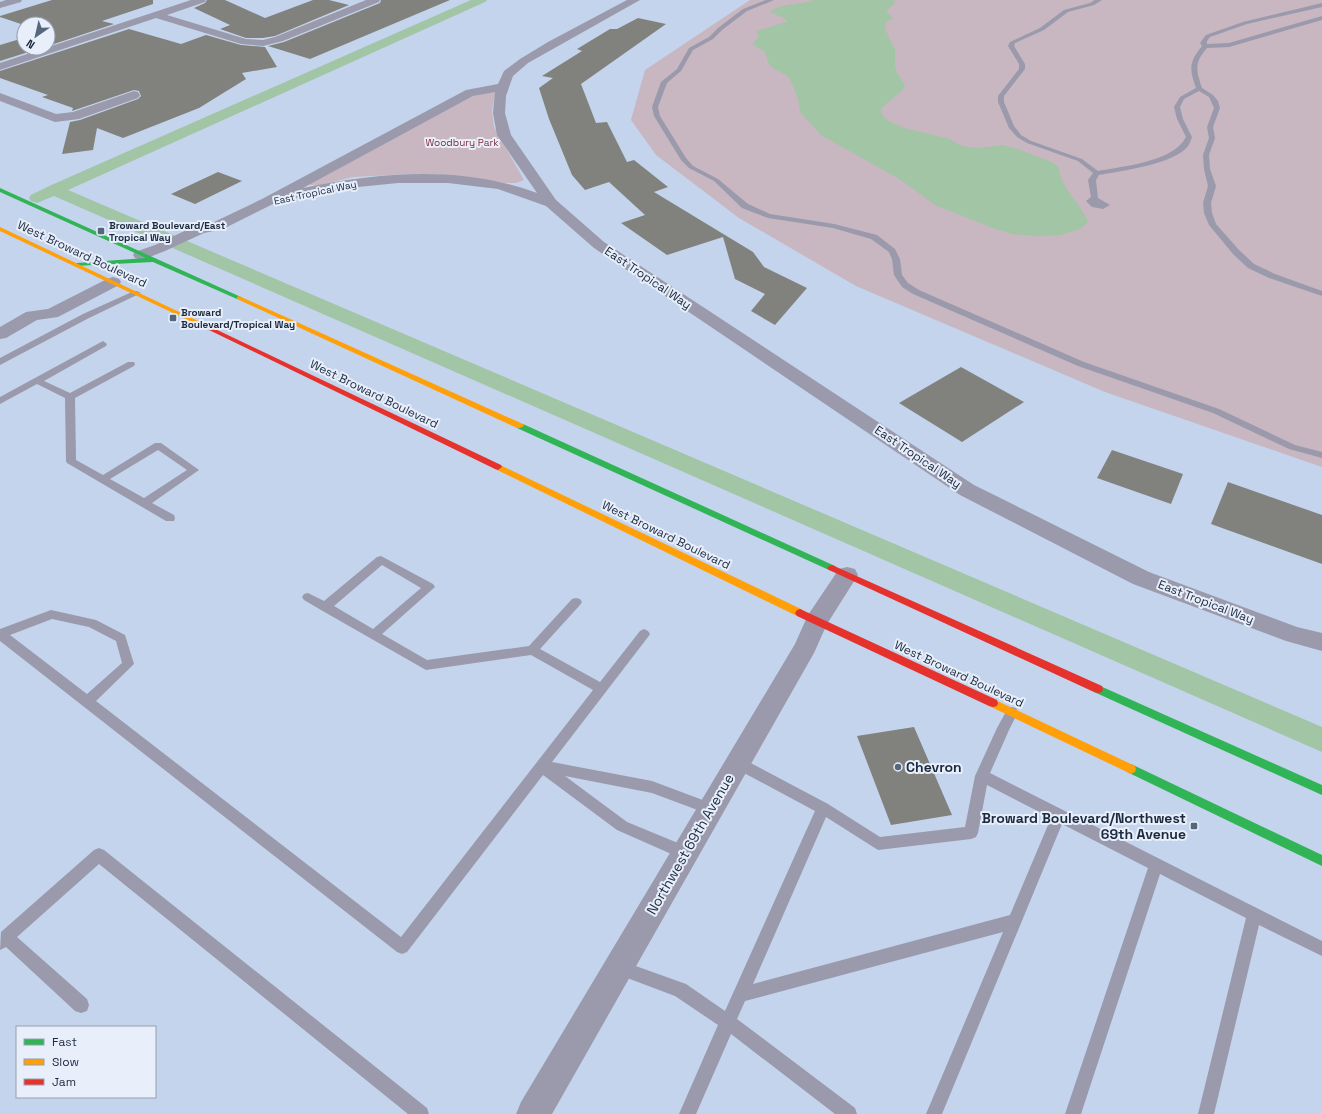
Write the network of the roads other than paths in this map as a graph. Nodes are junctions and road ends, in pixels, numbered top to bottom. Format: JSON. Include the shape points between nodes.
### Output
{"nodes":[{"id":1,"x":17,"y":0,"type":"edge"},
{"id":2,"x":201,"y":0,"type":"edge"},
{"id":3,"x":375,"y":0,"type":"edge"},
{"id":4,"x":635,"y":0,"type":"edge"},
{"id":5,"x":771,"y":0,"type":"edge"},
{"id":6,"x":1099,"y":0,"type":"edge"},
{"id":7,"x":0,"y":5,"type":"edge"},
{"id":8,"x":1322,"y":5,"type":"edge"},
{"id":9,"x":156,"y":16,"type":"junction"},
{"id":10,"x":1322,"y":18,"type":"edge"},
{"id":11,"x":1205,"y":46,"type":"junction"},
{"id":12,"x":0,"y":67,"type":"edge"},
{"id":13,"x":504,"y":87,"type":"junction"},
{"id":14,"x":1199,"y":89,"type":"junction"},
{"id":15,"x":134,"y":95,"type":"dead end"},
{"id":16,"x":0,"y":98,"type":"edge"},
{"id":17,"x":1097,"y":173,"type":"junction"},
{"id":18,"x":0,"y":190,"type":"edge"},
{"id":19,"x":1095,"y":199,"type":"dead end"},
{"id":20,"x":267,"y":202,"type":"junction"},
{"id":21,"x":551,"y":203,"type":"junction"},
{"id":22,"x":2,"y":231,"type":"edge"},
{"id":23,"x":157,"y":254,"type":"junction"},
{"id":24,"x":76,"y":265,"type":"junction"},
{"id":25,"x":96,"y":275,"type":"junction"},
{"id":26,"x":113,"y":282,"type":"junction"},
{"id":27,"x":137,"y":293,"type":"junction"},
{"id":28,"x":1322,"y":294,"type":"edge"},
{"id":29,"x":32,"y":316,"type":"junction"},
{"id":30,"x":0,"y":334,"type":"edge"},
{"id":31,"x":103,"y":344,"type":"dead end"},
{"id":32,"x":0,"y":362,"type":"edge"},
{"id":33,"x":131,"y":364,"type":"dead end"},
{"id":34,"x":37,"y":381,"type":"junction"},
{"id":35,"x":70,"y":398,"type":"junction"},
{"id":36,"x":0,"y":401,"type":"edge"},
{"id":37,"x":1322,"y":455,"type":"edge"},
{"id":38,"x":103,"y":479,"type":"junction"},
{"id":39,"x":144,"y":503,"type":"junction"},
{"id":40,"x":170,"y":518,"type":"dead end"},
{"id":41,"x":847,"y":575,"type":"junction"},
{"id":42,"x":308,"y":597,"type":"dead end"},
{"id":43,"x":576,"y":602,"type":"dead end"},
{"id":44,"x":325,"y":607,"type":"junction"},
{"id":45,"x":816,"y":621,"type":"junction"},
{"id":46,"x":0,"y":634,"type":"edge"},
{"id":47,"x":644,"y":634,"type":"dead end"},
{"id":48,"x":373,"y":635,"type":"junction"},
{"id":49,"x":1322,"y":642,"type":"edge"},
{"id":50,"x":532,"y":650,"type":"junction"},
{"id":51,"x":602,"y":688,"type":"junction"},
{"id":52,"x":87,"y":702,"type":"junction"},
{"id":53,"x":1012,"y":712,"type":"junction"},
{"id":54,"x":738,"y":763,"type":"junction"},
{"id":55,"x":541,"y":766,"type":"junction"},
{"id":56,"x":982,"y":776,"type":"junction"},
{"id":57,"x":1322,"y":790,"type":"edge"},
{"id":58,"x":823,"y":808,"type":"junction"},
{"id":59,"x":711,"y":809,"type":"junction"},
{"id":60,"x":1059,"y":815,"type":"junction"},
{"id":61,"x":685,"y":853,"type":"junction"},
{"id":62,"x":1322,"y":861,"type":"edge"},
{"id":63,"x":1156,"y":865,"type":"junction"},
{"id":64,"x":1254,"y":914,"type":"junction"},
{"id":65,"x":1015,"y":921,"type":"junction"},
{"id":66,"x":3,"y":940,"type":"edge"},
{"id":67,"x":1322,"y":949,"type":"edge"},
{"id":68,"x":618,"y":968,"type":"junction"},
{"id":69,"x":740,"y":995,"type":"junction"},
{"id":70,"x":81,"y":1005,"type":"dead end"},
{"id":71,"x":728,"y":1022,"type":"junction"},
{"id":72,"x":421,"y":1114,"type":"edge"},
{"id":73,"x":534,"y":1114,"type":"edge"},
{"id":74,"x":687,"y":1114,"type":"edge"},
{"id":75,"x":849,"y":1114,"type":"edge"},
{"id":76,"x":934,"y":1114,"type":"edge"},
{"id":77,"x":1073,"y":1114,"type":"edge"},
{"id":78,"x":1206,"y":1114,"type":"edge"}],
"edges":[{"from":1,"to":7,"type":"street"},
{"from":2,"to":9,"type":"street"},
{"from":3,"to":9,"type":"street","via":[[263,43],[244,42]]},
{"from":4,"to":13,"type":"street","name":"East Tropical Way","via":[[524,61],[508,74]]},
{"from":5,"to":37,"type":"lane","via":[[745,10],[711,38],[697,45],[679,70],[664,82],[657,100],[657,116],[690,167],[716,180],[738,201],[755,212],[834,226],[874,237],[892,251],[898,275],[905,285],[916,292],[1081,364],[1216,411],[1292,447]]},
{"from":6,"to":17,"type":"lane","via":[[1066,11],[1042,29],[1013,42],[1011,46],[1022,64],[1022,69],[1001,96],[1001,102],[1014,131],[1019,136],[1080,160]]},
{"from":8,"to":11,"type":"lane","via":[[1245,23],[1208,36],[1203,43]]},
{"from":9,"to":12,"type":"street"},
{"from":10,"to":11,"type":"lane","via":[[1229,45]]},
{"from":11,"to":14,"type":"lane","via":[[1194,64],[1193,71]]},
{"from":13,"to":20,"type":"street","name":"East Tropical Way","via":[[470,93]]},
{"from":13,"to":21,"type":"street","name":"East Tropical Way","via":[[500,96],[499,114],[504,135]]},
{"from":14,"to":17,"type":"lane","via":[[1189,93],[1179,103],[1178,113],[1189,137],[1182,148],[1161,159]]},
{"from":14,"to":28,"type":"lane","via":[[1211,96],[1217,108],[1210,127],[1212,138],[1206,155],[1212,186],[1207,203],[1213,225],[1251,266]]},
{"from":15,"to":16,"type":"street","via":[[75,116],[55,118]]},
{"from":17,"to":19,"type":"lane","via":[[1092,180]]},
{"from":18,"to":23,"type":"main road","name":"West Broward Boulevard"},
{"from":20,"to":21,"type":"street","name":"East Tropical Way","via":[[324,188],[408,177],[455,179],[501,186]]},
{"from":20,"to":23,"type":"street","name":"East Tropical Way"},
{"from":21,"to":49,"type":"street","name":"East Tropical Way","via":[[599,245],[967,490],[1141,578],[1294,635]]},
{"from":22,"to":24,"type":"main road","name":"West Broward Boulevard"},
{"from":23,"to":24,"type":"main road","via":[[122,264]]},
{"from":23,"to":41,"type":"main road","name":"West Broward Boulevard"},
{"from":24,"to":25,"type":"main road","name":"West Broward Boulevard"},
{"from":25,"to":26,"type":"main road","name":"West Broward Boulevard"},
{"from":25,"to":29,"type":"street","via":[[36,306]]},
{"from":26,"to":27,"type":"main road","name":"West Broward Boulevard"},
{"from":26,"to":29,"type":"street","via":[[52,313]]},
{"from":27,"to":32,"type":"lane","via":[[86,316]]},
{"from":27,"to":45,"type":"main road","name":"West Broward Boulevard"},
{"from":29,"to":30,"type":"street"},
{"from":31,"to":34,"type":"lane"},
{"from":33,"to":35,"type":"lane"},
{"from":34,"to":35,"type":"lane"},
{"from":34,"to":36,"type":"lane"},
{"from":35,"to":38,"type":"lane","via":[[71,461]]},
{"from":38,"to":39,"type":"lane"},
{"from":38,"to":39,"type":"lane","via":[[158,445],[194,470]]},
{"from":39,"to":40,"type":"lane"},
{"from":41,"to":45,"type":"street","name":"Northwest 69th Avenue"},
{"from":41,"to":57,"type":"main road","name":"West Broward Boulevard"},
{"from":42,"to":44,"type":"lane"},
{"from":43,"to":50,"type":"lane"},
{"from":44,"to":48,"type":"lane"},
{"from":44,"to":48,"type":"lane","via":[[381,560],[429,587]]},
{"from":45,"to":53,"type":"main road","name":"West Broward Boulevard"},
{"from":45,"to":54,"type":"street","name":"Northwest 69th Avenue","via":[[806,646]]},
{"from":46,"to":52,"type":"lane"},
{"from":46,"to":52,"type":"lane","via":[[51,614],[92,623],[121,638],[128,664]]},
{"from":47,"to":51,"type":"lane"},
{"from":48,"to":50,"type":"lane","via":[[426,665]]},
{"from":50,"to":51,"type":"lane"},
{"from":51,"to":55,"type":"lane"},
{"from":52,"to":55,"type":"lane","via":[[402,947]]},
{"from":53,"to":56,"type":"lane"},
{"from":53,"to":62,"type":"main road","name":"West Broward Boulevard"},
{"from":54,"to":58,"type":"lane"},
{"from":54,"to":59,"type":"street","name":"Northwest 69th Avenue"},
{"from":55,"to":59,"type":"lane","via":[[652,787]]},
{"from":55,"to":61,"type":"lane","via":[[622,826]]},
{"from":56,"to":58,"type":"lane","via":[[971,833],[878,844]]},
{"from":56,"to":60,"type":"lane"},
{"from":58,"to":69,"type":"lane"},
{"from":59,"to":61,"type":"street","name":"Northwest 69th Avenue"},
{"from":60,"to":63,"type":"lane"},
{"from":60,"to":65,"type":"lane"},
{"from":61,"to":68,"type":"street","name":"Northwest 69th Avenue"},
{"from":63,"to":64,"type":"lane"},
{"from":63,"to":77,"type":"lane"},
{"from":64,"to":67,"type":"lane"},
{"from":64,"to":78,"type":"lane"},
{"from":65,"to":69,"type":"lane"},
{"from":65,"to":76,"type":"lane"},
{"from":66,"to":70,"type":"lane"},
{"from":66,"to":72,"type":"lane","via":[[99,855]]},
{"from":68,"to":71,"type":"lane","via":[[680,990]]},
{"from":68,"to":73,"type":"street","name":"Northwest 69th Avenue"},
{"from":69,"to":71,"type":"lane"},
{"from":71,"to":74,"type":"lane"},
{"from":71,"to":75,"type":"lane"}]}
